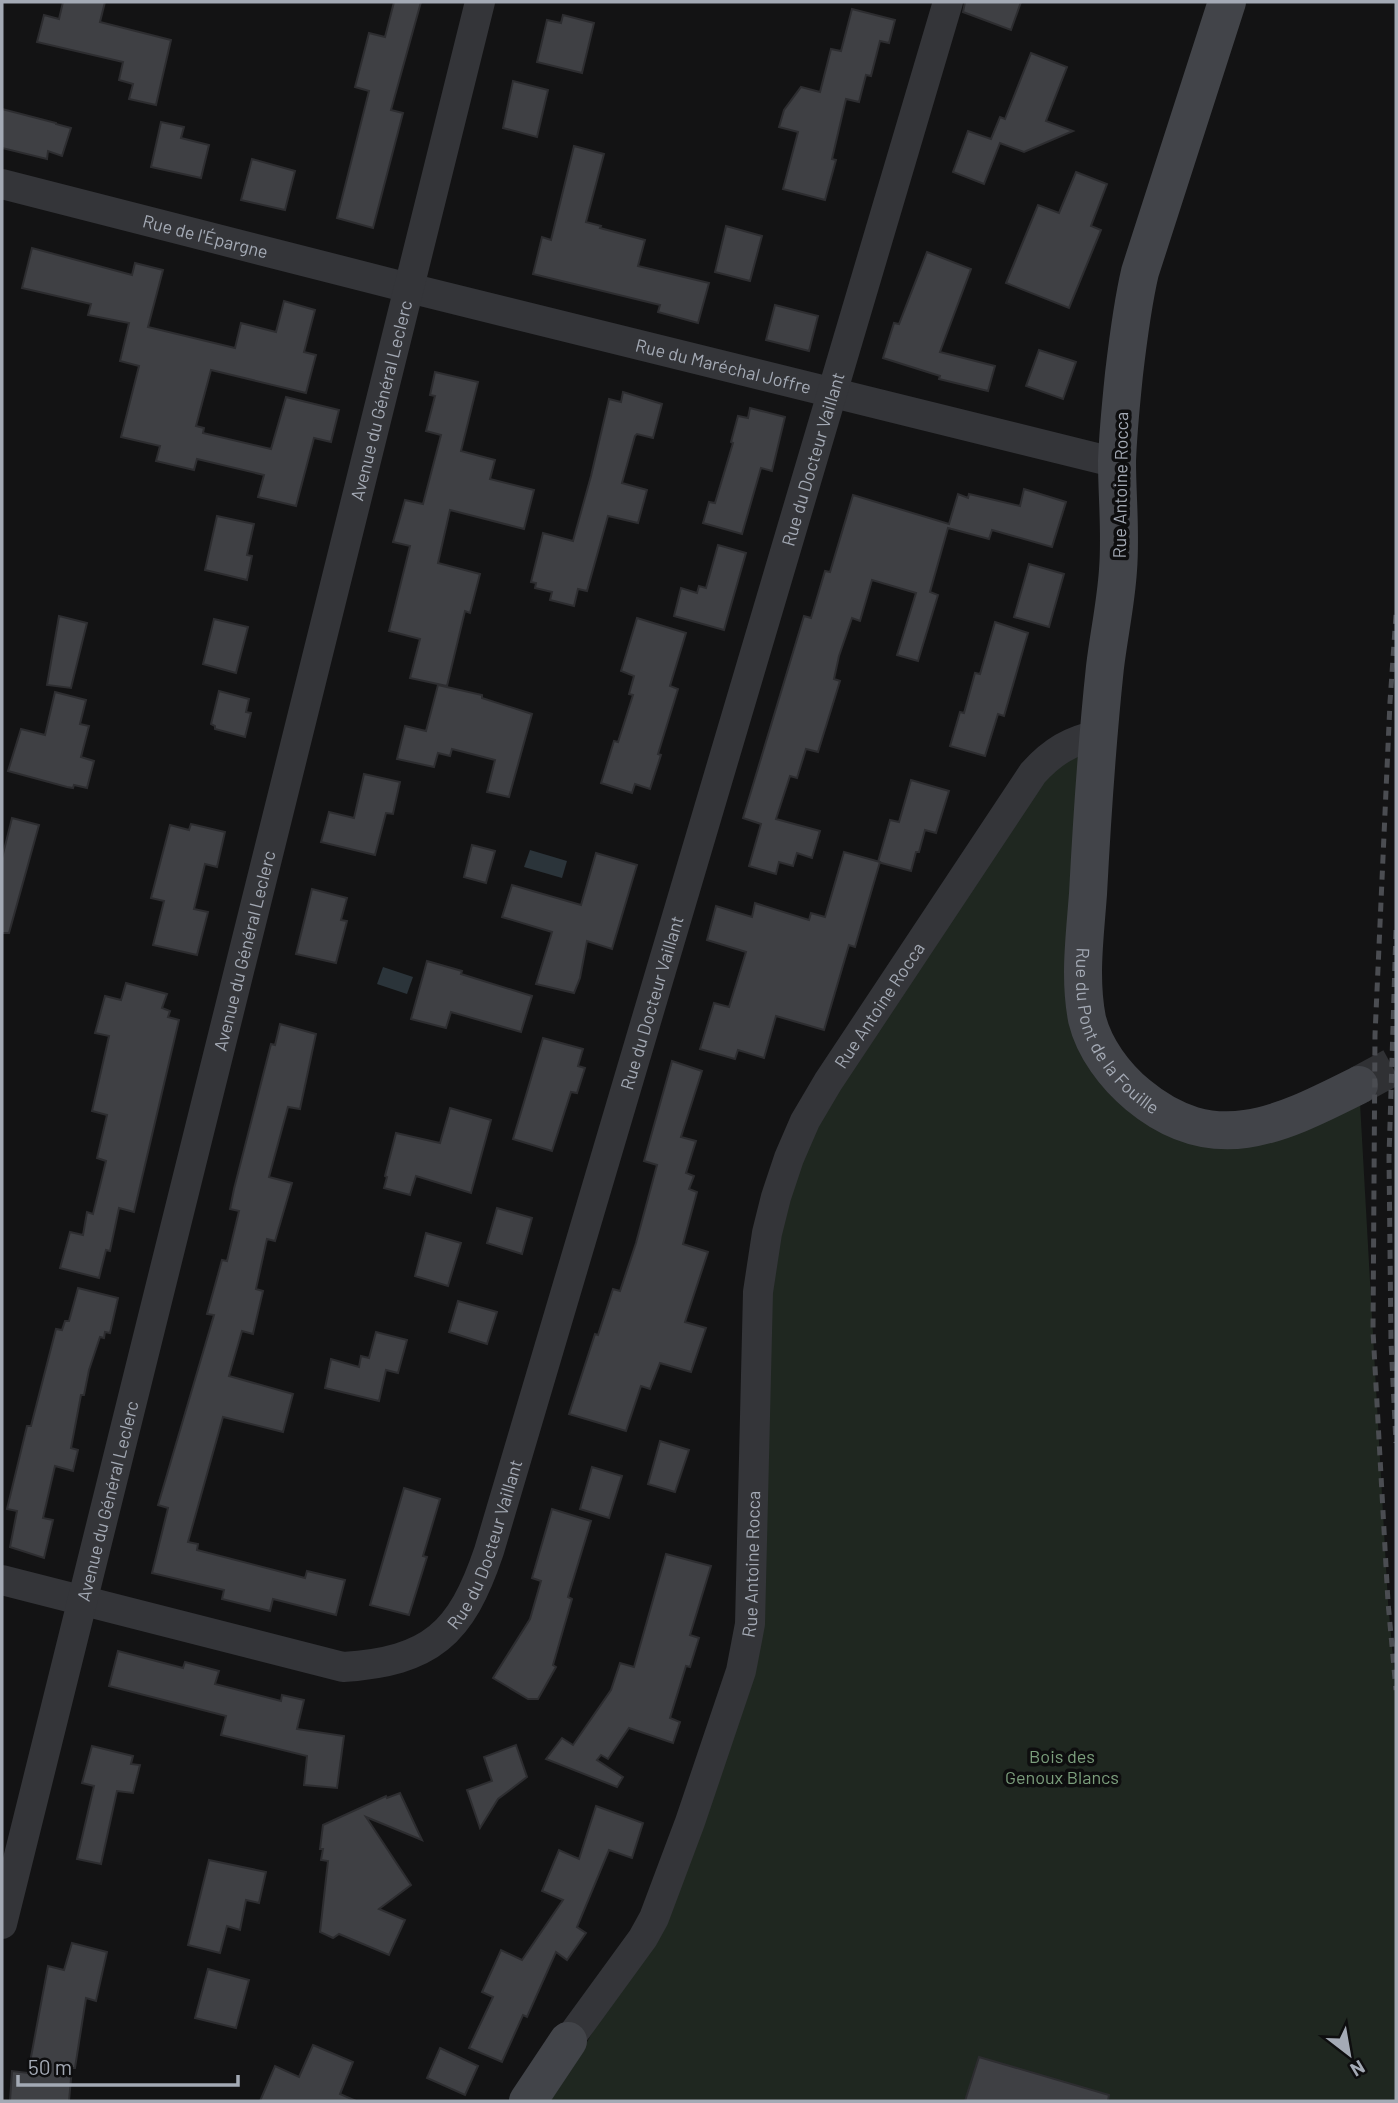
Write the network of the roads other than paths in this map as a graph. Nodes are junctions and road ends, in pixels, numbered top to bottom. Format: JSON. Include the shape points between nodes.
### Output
{"nodes":[{"id":1,"x":480,"y":2,"type":"edge"},
{"id":2,"x":948,"y":2,"type":"edge"},
{"id":3,"x":1227,"y":2,"type":"edge"},
{"id":4,"x":2,"y":184,"type":"edge"},
{"id":5,"x":409,"y":288,"type":"junction"},
{"id":6,"x":833,"y":393,"type":"junction"},
{"id":7,"x":1117,"y":463,"type":"junction"},
{"id":8,"x":1099,"y":735,"type":"junction"},
{"id":9,"x":1359,"y":1085,"type":"tunnel mouth"},
{"id":10,"x":2,"y":1580,"type":"edge"},
{"id":11,"x":82,"y":1600,"type":"junction"},
{"id":12,"x":5,"y":1912,"type":"edge"},
{"id":13,"x":568,"y":2041,"type":"joint"},
{"id":14,"x":528,"y":2101,"type":"edge"}],
"edges":[{"from":1,"to":5,"type":"street","name":"Avenue du Général Leclerc"},
{"from":2,"to":6,"type":"street","name":"Rue du Docteur Vaillant"},
{"from":3,"to":7,"type":"street","name":"Rue Antoine Rocca","via":[[1135,293]]},
{"from":4,"to":5,"type":"street","name":"Rue de l'Épargne"},
{"from":5,"to":6,"type":"street","name":"Rue du Maréchal Joffre"},
{"from":5,"to":11,"type":"street","name":"Avenue du Général Leclerc"},
{"from":6,"to":7,"type":"street","name":"Rue du Maréchal Joffre"},
{"from":6,"to":11,"type":"street","name":"Rue du Docteur Vaillant","via":[[493,1538],[468,1601],[452,1625],[422,1650],[399,1660],[343,1667]]},
{"from":7,"to":8,"type":"street","name":"Rue Antoine Rocca","via":[[1118,569]]},
{"from":8,"to":9,"type":"street","name":"Rue du Pont de la Fouille","via":[[1083,996],[1098,1048],[1114,1070],[1128,1087],[1169,1116],[1215,1130],[1238,1131],[1276,1123]]},
{"from":8,"to":13,"type":"street","name":"Rue Antoine Rocca","via":[[1063,746],[1032,773],[849,1049],[805,1121],[789,1158],[767,1233],[758,1292],[750,1624],[741,1671],[654,1918]]},
{"from":10,"to":11,"type":"street","name":"Rue du Docteur Vaillant"},
{"from":11,"to":12,"type":"street","name":"Avenue du Général Leclerc"},
{"from":13,"to":14,"type":"street"}]}
